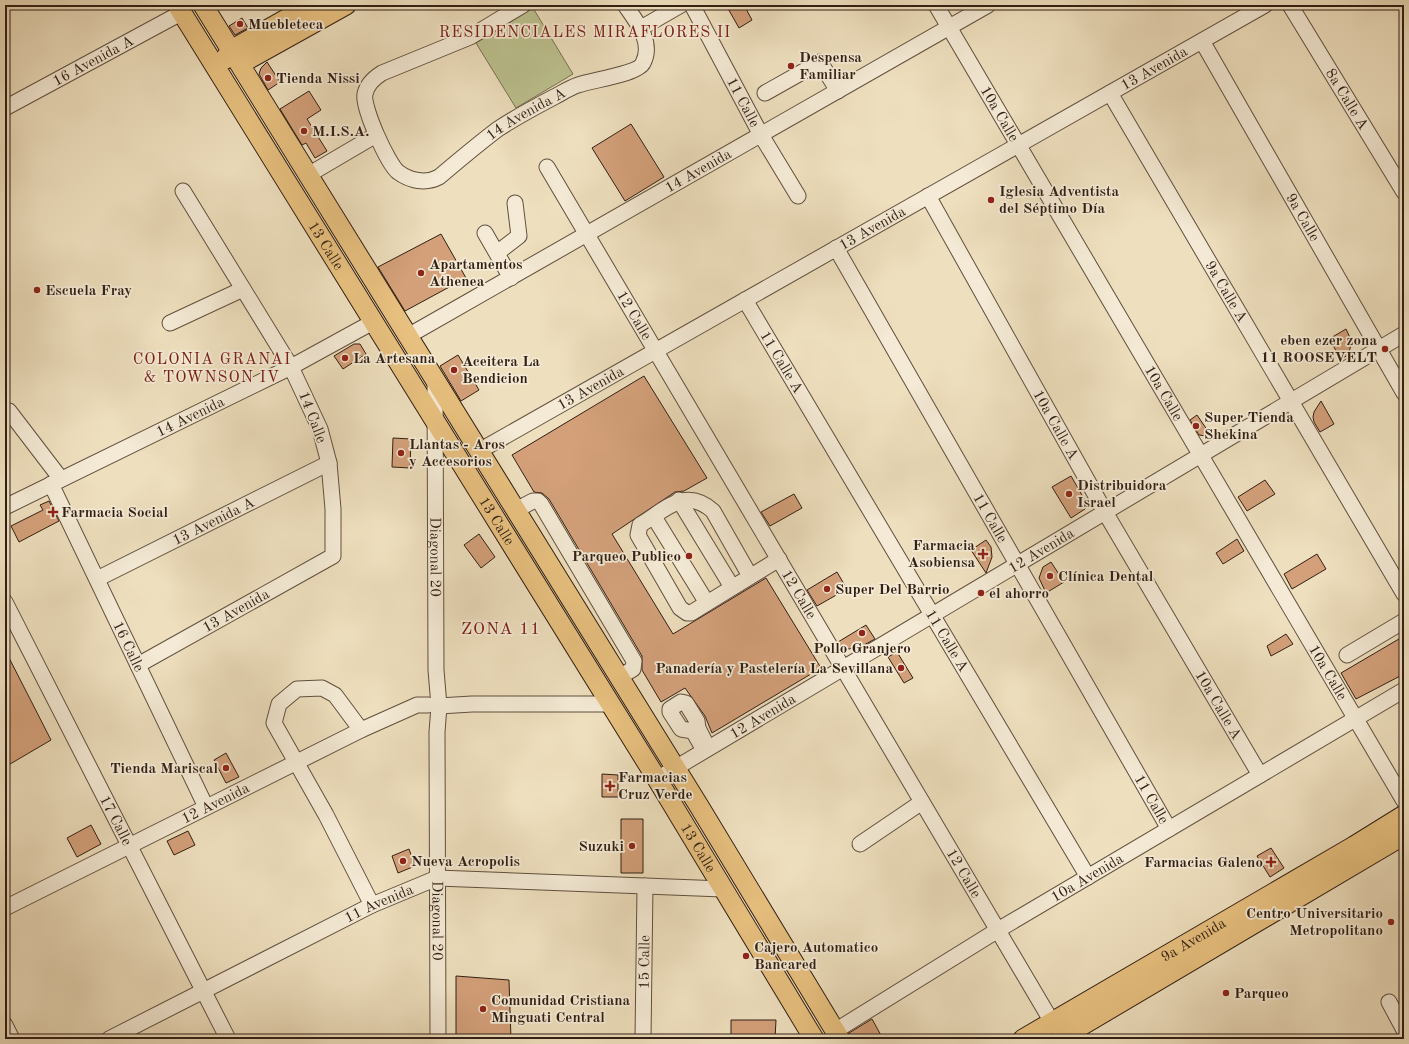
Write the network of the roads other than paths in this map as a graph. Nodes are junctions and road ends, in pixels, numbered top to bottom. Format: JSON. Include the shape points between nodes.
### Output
{"nodes":[{"id":1,"x":203,"y":5,"type":"edge"},
{"id":2,"x":310,"y":5,"type":"edge"},
{"id":3,"x":346,"y":5,"type":"edge"},
{"id":4,"x":523,"y":5,"type":"edge"},
{"id":5,"x":625,"y":5,"type":"edge"},
{"id":6,"x":681,"y":5,"type":"edge"},
{"id":7,"x":692,"y":5,"type":"edge"},
{"id":8,"x":936,"y":5,"type":"edge"},
{"id":9,"x":988,"y":5,"type":"edge"},
{"id":10,"x":1265,"y":5,"type":"edge"},
{"id":11,"x":1290,"y":5,"type":"edge"},
{"id":12,"x":179,"y":9,"type":"edge"},
{"id":13,"x":949,"y":27,"type":"junction"},
{"id":14,"x":641,"y":28,"type":"junction"},
{"id":15,"x":1202,"y":41,"type":"junction"},
{"id":16,"x":235,"y":57,"type":"junction"},
{"id":17,"x":838,"y":91,"type":"junction"},
{"id":18,"x":765,"y":93,"type":"dead end"},
{"id":19,"x":1110,"y":93,"type":"junction"},
{"id":20,"x":234,"y":99,"type":"junction"},
{"id":21,"x":5,"y":108,"type":"edge"},
{"id":22,"x":376,"y":135,"type":"junction"},
{"id":23,"x":761,"y":135,"type":"junction"},
{"id":24,"x":1018,"y":145,"type":"junction"},
{"id":25,"x":547,"y":166,"type":"dead end"},
{"id":26,"x":308,"y":175,"type":"junction"},
{"id":27,"x":183,"y":191,"type":"dead end"},
{"id":28,"x":1404,"y":192,"type":"edge"},
{"id":29,"x":798,"y":196,"type":"dead end"},
{"id":30,"x":928,"y":196,"type":"junction"},
{"id":31,"x":516,"y":203,"type":"dead end"},
{"id":32,"x":486,"y":233,"type":"dead end"},
{"id":33,"x":587,"y":234,"type":"junction"},
{"id":34,"x":836,"y":248,"type":"junction"},
{"id":35,"x":497,"y":253,"type":"junction"},
{"id":36,"x":511,"y":278,"type":"junction"},
{"id":37,"x":243,"y":289,"type":"junction"},
{"id":38,"x":745,"y":300,"type":"junction"},
{"id":39,"x":373,"y":322,"type":"junction"},
{"id":40,"x":170,"y":323,"type":"dead end"},
{"id":41,"x":1404,"y":334,"type":"edge"},
{"id":42,"x":408,"y":336,"type":"junction"},
{"id":43,"x":1379,"y":349,"type":"junction"},
{"id":44,"x":655,"y":350,"type":"junction"},
{"id":45,"x":291,"y":367,"type":"junction"},
{"id":46,"x":435,"y":382,"type":"junction"},
{"id":47,"x":1404,"y":394,"type":"edge"},
{"id":48,"x":1292,"y":401,"type":"junction"},
{"id":49,"x":9,"y":411,"type":"dead end"},
{"id":50,"x":430,"y":415,"type":"junction"},
{"id":51,"x":479,"y":451,"type":"junction"},
{"id":52,"x":1200,"y":455,"type":"junction"},
{"id":53,"x":329,"y":463,"type":"junction"},
{"id":54,"x":56,"y":482,"type":"junction"},
{"id":55,"x":679,"y":500,"type":"junction"},
{"id":56,"x":5,"y":507,"type":"edge"},
{"id":57,"x":1105,"y":512,"type":"junction"},
{"id":58,"x":654,"y":517,"type":"junction"},
{"id":59,"x":333,"y":556,"type":"joint"},
{"id":60,"x":779,"y":559,"type":"junction"},
{"id":61,"x":1016,"y":565,"type":"junction"},
{"id":62,"x":750,"y":576,"type":"junction"},
{"id":63,"x":97,"y":579,"type":"junction"},
{"id":64,"x":732,"y":587,"type":"junction"},
{"id":65,"x":1404,"y":594,"type":"edge"},
{"id":66,"x":5,"y":602,"type":"edge"},
{"id":67,"x":707,"y":602,"type":"junction"},
{"id":68,"x":932,"y":614,"type":"junction"},
{"id":69,"x":1404,"y":621,"type":"edge"},
{"id":70,"x":1347,"y":655,"type":"dead end"},
{"id":71,"x":138,"y":665,"type":"junction"},
{"id":72,"x":843,"y":668,"type":"junction"},
{"id":73,"x":436,"y":670,"type":"junction"},
{"id":74,"x":1404,"y":690,"type":"edge"},
{"id":75,"x":472,"y":704,"type":"junction"},
{"id":76,"x":610,"y":704,"type":"junction"},
{"id":77,"x":433,"y":706,"type":"junction"},
{"id":78,"x":1355,"y":719,"type":"junction"},
{"id":79,"x":361,"y":730,"type":"junction"},
{"id":80,"x":295,"y":762,"type":"junction"},
{"id":81,"x":675,"y":767,"type":"junction"},
{"id":82,"x":1260,"y":775,"type":"junction"},
{"id":83,"x":657,"y":779,"type":"junction"},
{"id":84,"x":1404,"y":801,"type":"edge"},
{"id":85,"x":922,"y":802,"type":"junction"},
{"id":86,"x":206,"y":807,"type":"junction"},
{"id":87,"x":1404,"y":815,"type":"edge"},
{"id":88,"x":1169,"y":829,"type":"junction"},
{"id":89,"x":1404,"y":835,"type":"edge"},
{"id":90,"x":860,"y":844,"type":"dead end"},
{"id":91,"x":130,"y":845,"type":"junction"},
{"id":92,"x":1358,"y":853,"type":"junction"},
{"id":93,"x":1088,"y":877,"type":"junction"},
{"id":94,"x":437,"y":878,"type":"junction"},
{"id":95,"x":645,"y":886,"type":"junction"},
{"id":96,"x":723,"y":888,"type":"junction"},
{"id":97,"x":372,"y":905,"type":"junction"},
{"id":98,"x":5,"y":908,"type":"edge"},
{"id":99,"x":998,"y":930,"type":"junction"},
{"id":100,"x":205,"y":991,"type":"junction"},
{"id":101,"x":1389,"y":1002,"type":"dead end"},
{"id":102,"x":5,"y":1025,"type":"edge"},
{"id":103,"x":1055,"y":1030,"type":"edge"},
{"id":104,"x":1404,"y":1030,"type":"edge"},
{"id":105,"x":837,"y":1035,"type":"edge"},
{"id":106,"x":12,"y":1039,"type":"edge"},
{"id":107,"x":109,"y":1039,"type":"edge"},
{"id":108,"x":228,"y":1039,"type":"edge"},
{"id":109,"x":438,"y":1039,"type":"edge"},
{"id":110,"x":643,"y":1039,"type":"edge"},
{"id":111,"x":814,"y":1039,"type":"edge"},
{"id":112,"x":1023,"y":1039,"type":"edge"}],
"edges":[{"from":1,"to":16,"type":"main road","name":"13 Calle"},
{"from":2,"to":16,"type":"main road"},
{"from":3,"to":16,"type":"main road"},
{"from":4,"to":22,"type":"street","via":[[470,37],[382,73],[370,83],[365,99]]},
{"from":5,"to":14,"type":"street"},
{"from":6,"to":14,"type":"street"},
{"from":7,"to":23,"type":"street","name":"11 Calle"},
{"from":8,"to":13,"type":"street","name":"10a Calle"},
{"from":9,"to":13,"type":"street","name":"14 Avenida"},
{"from":10,"to":15,"type":"street","name":"13 Avenida"},
{"from":11,"to":28,"type":"street","name":"8a Calle A"},
{"from":12,"to":20,"type":"main road","name":"13 Calle"},
{"from":12,"to":21,"type":"street","name":"16 Avenida A"},
{"from":13,"to":17,"type":"street","name":"14 Avenida"},
{"from":13,"to":24,"type":"street","name":"10a Calle"},
{"from":14,"to":22,"type":"street","name":"14 Avenida A","via":[[646,45],[643,64],[617,76],[594,79],[570,88],[498,129],[431,181],[410,179],[397,171]]},
{"from":15,"to":19,"type":"street","name":"13 Avenida"},
{"from":15,"to":43,"type":"street","name":"9a Calle"},
{"from":16,"to":20,"type":"main road","via":[[224,58]]},
{"from":16,"to":26,"type":"main road","name":"13 Calle"},
{"from":17,"to":18,"type":"street","via":[[820,62]]},
{"from":17,"to":23,"type":"street","name":"14 Avenida"},
{"from":19,"to":24,"type":"street","name":"13 Avenida"},
{"from":19,"to":48,"type":"street","name":"9a Calle A"},
{"from":20,"to":39,"type":"main road","name":"13 Calle"},
{"from":22,"to":26,"type":"street"},
{"from":23,"to":29,"type":"street","name":"11 Calle"},
{"from":23,"to":33,"type":"street","name":"14 Avenida"},
{"from":24,"to":30,"type":"street","name":"13 Avenida"},
{"from":24,"to":52,"type":"street","name":"10a Calle"},
{"from":25,"to":33,"type":"street","name":"12 Calle"},
{"from":26,"to":42,"type":"main road","name":"13 Calle"},
{"from":27,"to":37,"type":"street","name":"14 Calle"},
{"from":30,"to":34,"type":"street","name":"13 Avenida"},
{"from":30,"to":57,"type":"street","name":"10a Calle A"},
{"from":31,"to":35,"type":"street","via":[[519,236]]},
{"from":32,"to":35,"type":"street"},
{"from":33,"to":36,"type":"street","name":"14 Avenida"},
{"from":33,"to":44,"type":"street","name":"12 Calle"},
{"from":34,"to":38,"type":"street","name":"13 Avenida"},
{"from":34,"to":61,"type":"street","name":"11 Calle"},
{"from":35,"to":36,"type":"street"},
{"from":36,"to":42,"type":"street","name":"14 Avenida"},
{"from":37,"to":40,"type":"street"},
{"from":37,"to":45,"type":"street","name":"14 Calle"},
{"from":38,"to":44,"type":"street","name":"13 Avenida"},
{"from":38,"to":68,"type":"street","name":"11 Calle A"},
{"from":39,"to":45,"type":"street","name":"14 Avenida"},
{"from":39,"to":50,"type":"main road","name":"13 Calle"},
{"from":41,"to":43,"type":"street","name":"12 Avenida"},
{"from":42,"to":46,"type":"main road","name":"13 Calle"},
{"from":43,"to":47,"type":"street","name":"9a Calle"},
{"from":43,"to":48,"type":"street","name":"12 Avenida"},
{"from":44,"to":51,"type":"street","name":"13 Avenida"},
{"from":44,"to":60,"type":"street","name":"12 Calle"},
{"from":45,"to":53,"type":"street","name":"14 Calle","via":[[320,430]]},
{"from":45,"to":54,"type":"street","name":"14 Avenida"},
{"from":46,"to":50,"type":"street","name":"Diagonal 20"},
{"from":46,"to":51,"type":"main road","name":"13 Calle"},
{"from":48,"to":52,"type":"street","name":"12 Avenida"},
{"from":48,"to":65,"type":"street","name":"9a Calle A"},
{"from":49,"to":54,"type":"street","name":"16 Calle"},
{"from":50,"to":73,"type":"street","name":"Diagonal 20"},
{"from":50,"to":76,"type":"main road","name":"13 Calle"},
{"from":50,"to":77,"type":"street","name":"Diagonal 20"},
{"from":51,"to":81,"type":"main road","name":"13 Calle"},
{"from":52,"to":57,"type":"street","name":"12 Avenida"},
{"from":52,"to":78,"type":"street","name":"10a Calle"},
{"from":53,"to":59,"type":"street","name":"14 Calle","via":[[334,509]]},
{"from":53,"to":63,"type":"street","name":"13 Avenida A"},
{"from":54,"to":56,"type":"street","name":"14 Avenida"},
{"from":54,"to":63,"type":"street","name":"16 Calle"},
{"from":55,"to":58,"type":"street"},
{"from":55,"to":62,"type":"street","via":[[698,502],[713,512]]},
{"from":55,"to":64,"type":"street"},
{"from":57,"to":61,"type":"street","name":"12 Avenida"},
{"from":57,"to":82,"type":"street","name":"10a Calle A"},
{"from":58,"to":67,"type":"street"},
{"from":58,"to":67,"type":"street","via":[[640,525],[638,535],[680,608],[687,614]]},
{"from":59,"to":71,"type":"street","name":"13 Avenida"},
{"from":60,"to":62,"type":"street"},
{"from":60,"to":72,"type":"street","name":"12 Calle"},
{"from":61,"to":68,"type":"street","name":"12 Avenida"},
{"from":61,"to":88,"type":"street","name":"11 Calle"},
{"from":62,"to":64,"type":"street"},
{"from":63,"to":71,"type":"street","name":"16 Calle"},
{"from":64,"to":67,"type":"street"},
{"from":66,"to":91,"type":"street","name":"17 Calle"},
{"from":68,"to":72,"type":"street","name":"12 Avenida"},
{"from":68,"to":93,"type":"street","name":"11 Calle A"},
{"from":69,"to":70,"type":"street"},
{"from":71,"to":86,"type":"street","name":"16 Calle"},
{"from":72,"to":81,"type":"street","name":"12 Avenida"},
{"from":72,"to":85,"type":"street","name":"12 Calle"},
{"from":73,"to":75,"type":"street","via":[[441,694],[445,698]]},
{"from":73,"to":77,"type":"street","name":"Diagonal 20"},
{"from":74,"to":78,"type":"street","name":"10a Avenida"},
{"from":75,"to":76,"type":"street","name":"12 Avenida"},
{"from":75,"to":77,"type":"street","name":"12 Avenida"},
{"from":76,"to":83,"type":"main road","name":"13 Calle"},
{"from":77,"to":79,"type":"street","name":"12 Avenida","via":[[417,705]]},
{"from":77,"to":94,"type":"street","name":"Diagonal 20","via":[[437,732]]},
{"from":78,"to":82,"type":"street","name":"10a Avenida"},
{"from":78,"to":84,"type":"street","name":"10a Calle"},
{"from":79,"to":80,"type":"street","name":"12 Avenida"},
{"from":79,"to":80,"type":"street","via":[[335,695],[322,688],[297,689],[279,704],[274,724]]},
{"from":80,"to":86,"type":"street","name":"12 Avenida"},
{"from":80,"to":97,"type":"street","via":[[326,815]]},
{"from":81,"to":83,"type":"street","name":"12 Avenida"},
{"from":81,"to":105,"type":"main road","name":"13 Calle"},
{"from":82,"to":88,"type":"street","name":"10a Avenida"},
{"from":83,"to":96,"type":"main road","name":"13 Calle"},
{"from":85,"to":90,"type":"street"},
{"from":85,"to":99,"type":"street","name":"12 Calle"},
{"from":86,"to":91,"type":"street","name":"12 Avenida"},
{"from":87,"to":92,"type":"main road","name":"9a Avenida"},
{"from":88,"to":93,"type":"street","name":"10a Avenida"},
{"from":89,"to":92,"type":"main road","name":"9a Avenida"},
{"from":91,"to":98,"type":"street","name":"12 Avenida"},
{"from":91,"to":100,"type":"street","name":"17 Calle"},
{"from":92,"to":103,"type":"main road","name":"9a Avenida"},
{"from":93,"to":99,"type":"street","name":"10a Avenida"},
{"from":94,"to":95,"type":"street","name":"11 Avenida"},
{"from":94,"to":97,"type":"street","name":"11 Avenida"},
{"from":94,"to":109,"type":"street","name":"Diagonal 20"},
{"from":95,"to":96,"type":"street","name":"11 Avenida"},
{"from":95,"to":110,"type":"street","name":"15 Calle"},
{"from":96,"to":111,"type":"main road","name":"13 Calle"},
{"from":97,"to":100,"type":"street","name":"11 Avenida"},
{"from":99,"to":103,"type":"street","name":"12 Calle"},
{"from":99,"to":105,"type":"street","name":"10a Avenida"},
{"from":100,"to":107,"type":"street","name":"11 Avenida"},
{"from":100,"to":108,"type":"street","name":"17 Calle"},
{"from":101,"to":104,"type":"street"},
{"from":102,"to":106,"type":"street"},
{"from":103,"to":112,"type":"main road","name":"9a Avenida"}]}
